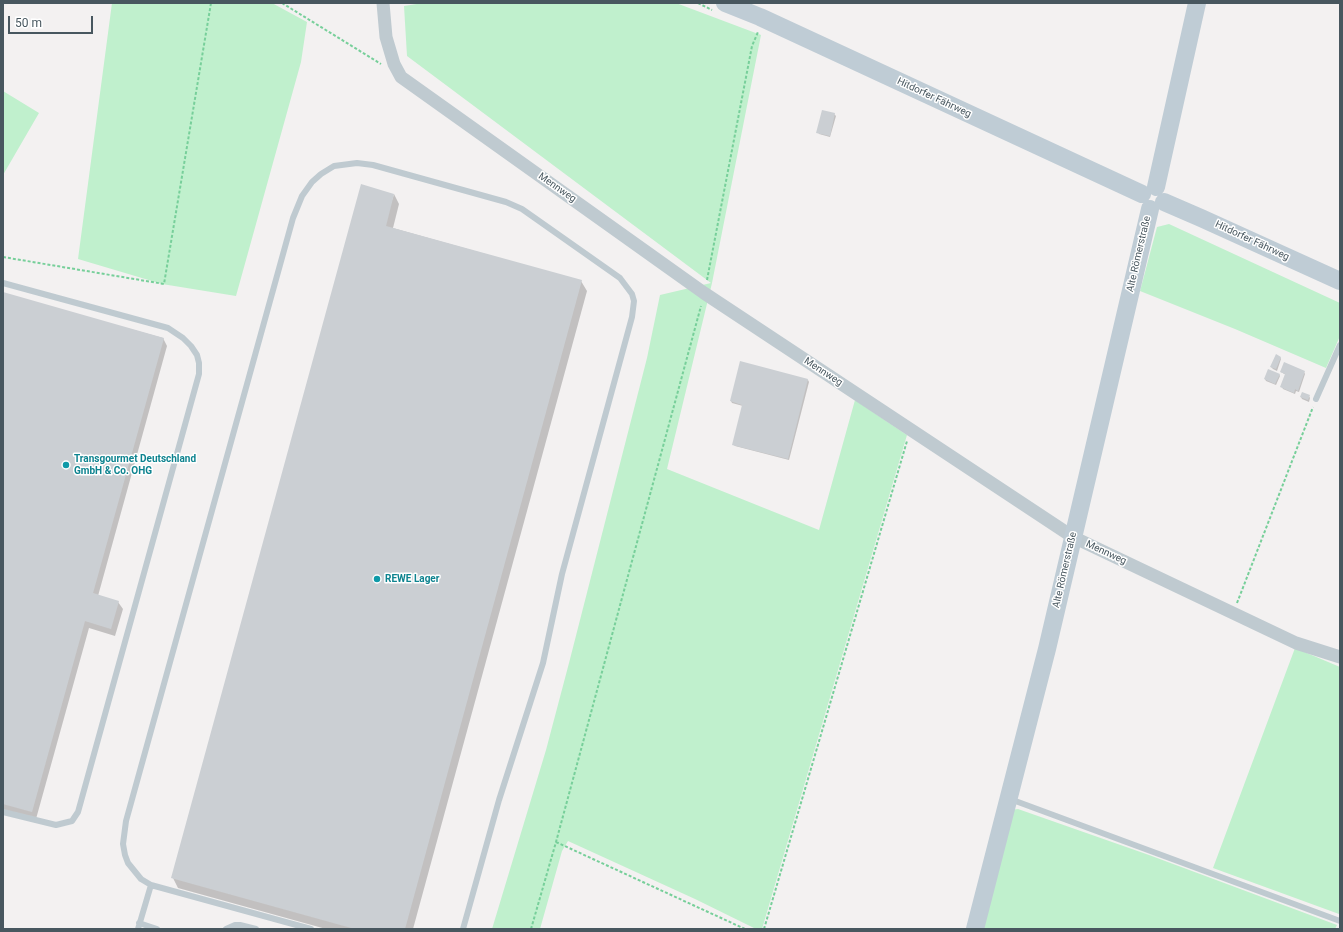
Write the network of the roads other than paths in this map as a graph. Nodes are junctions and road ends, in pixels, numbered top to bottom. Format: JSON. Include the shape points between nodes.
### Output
{"nodes":[{"id":1,"x":383,"y":3,"type":"edge"},
{"id":2,"x":725,"y":3,"type":"edge"},
{"id":3,"x":1197,"y":3,"type":"edge"},
{"id":4,"x":1153,"y":198,"type":"junction"},
{"id":5,"x":1340,"y":280,"type":"edge"},
{"id":6,"x":3,"y":283,"type":"edge"},
{"id":7,"x":1340,"y":345,"type":"edge"},
{"id":8,"x":1316,"y":400,"type":"road end"},
{"id":9,"x":1073,"y":537,"type":"junction"},
{"id":10,"x":1340,"y":657,"type":"edge"},
{"id":11,"x":1008,"y":798,"type":"junction"},
{"id":12,"x":3,"y":812,"type":"edge"},
{"id":13,"x":151,"y":885,"type":"junction"},
{"id":14,"x":1340,"y":921,"type":"edge"},
{"id":15,"x":138,"y":926,"type":"edge"},
{"id":16,"x":156,"y":929,"type":"edge"},
{"id":17,"x":226,"y":929,"type":"edge"},
{"id":18,"x":256,"y":929,"type":"edge"},
{"id":19,"x":311,"y":929,"type":"edge"},
{"id":20,"x":462,"y":929,"type":"edge"},
{"id":21,"x":975,"y":929,"type":"edge"}],
"edges":[{"from":1,"to":9,"type":"street","name":"Mennweg","via":[[386,37],[401,77],[704,293]]},
{"from":2,"to":4,"type":"street","name":"Hitdorfer Fährweg"},
{"from":3,"to":4,"type":"street","name":"Alte Römerstraße"},
{"from":4,"to":5,"type":"street","name":"Hitdorfer Fährweg"},
{"from":4,"to":9,"type":"street","name":"Alte Römerstraße"},
{"from":6,"to":12,"type":"lane","via":[[168,328],[191,346],[197,355],[199,374],[78,812],[72,821],[56,825]]},
{"from":7,"to":8,"type":"lane"},
{"from":9,"to":10,"type":"street","name":"Mennweg","via":[[1296,643]]},
{"from":9,"to":11,"type":"street","name":"Alte Römerstraße"},
{"from":11,"to":14,"type":"lane"},
{"from":11,"to":21,"type":"street","name":"Alte Römerstraße"},
{"from":13,"to":15,"type":"lane"},
{"from":13,"to":19,"type":"lane"},
{"from":13,"to":20,"type":"lane","via":[[141,879],[125,856],[123,844],[126,821],[293,218],[302,196],[321,174],[343,164],[374,164],[522,208],[620,278],[634,301],[632,317],[562,574],[543,663],[498,800]]},
{"from":15,"to":16,"type":"lane"},
{"from":17,"to":18,"type":"lane","via":[[240,924]]}]}
